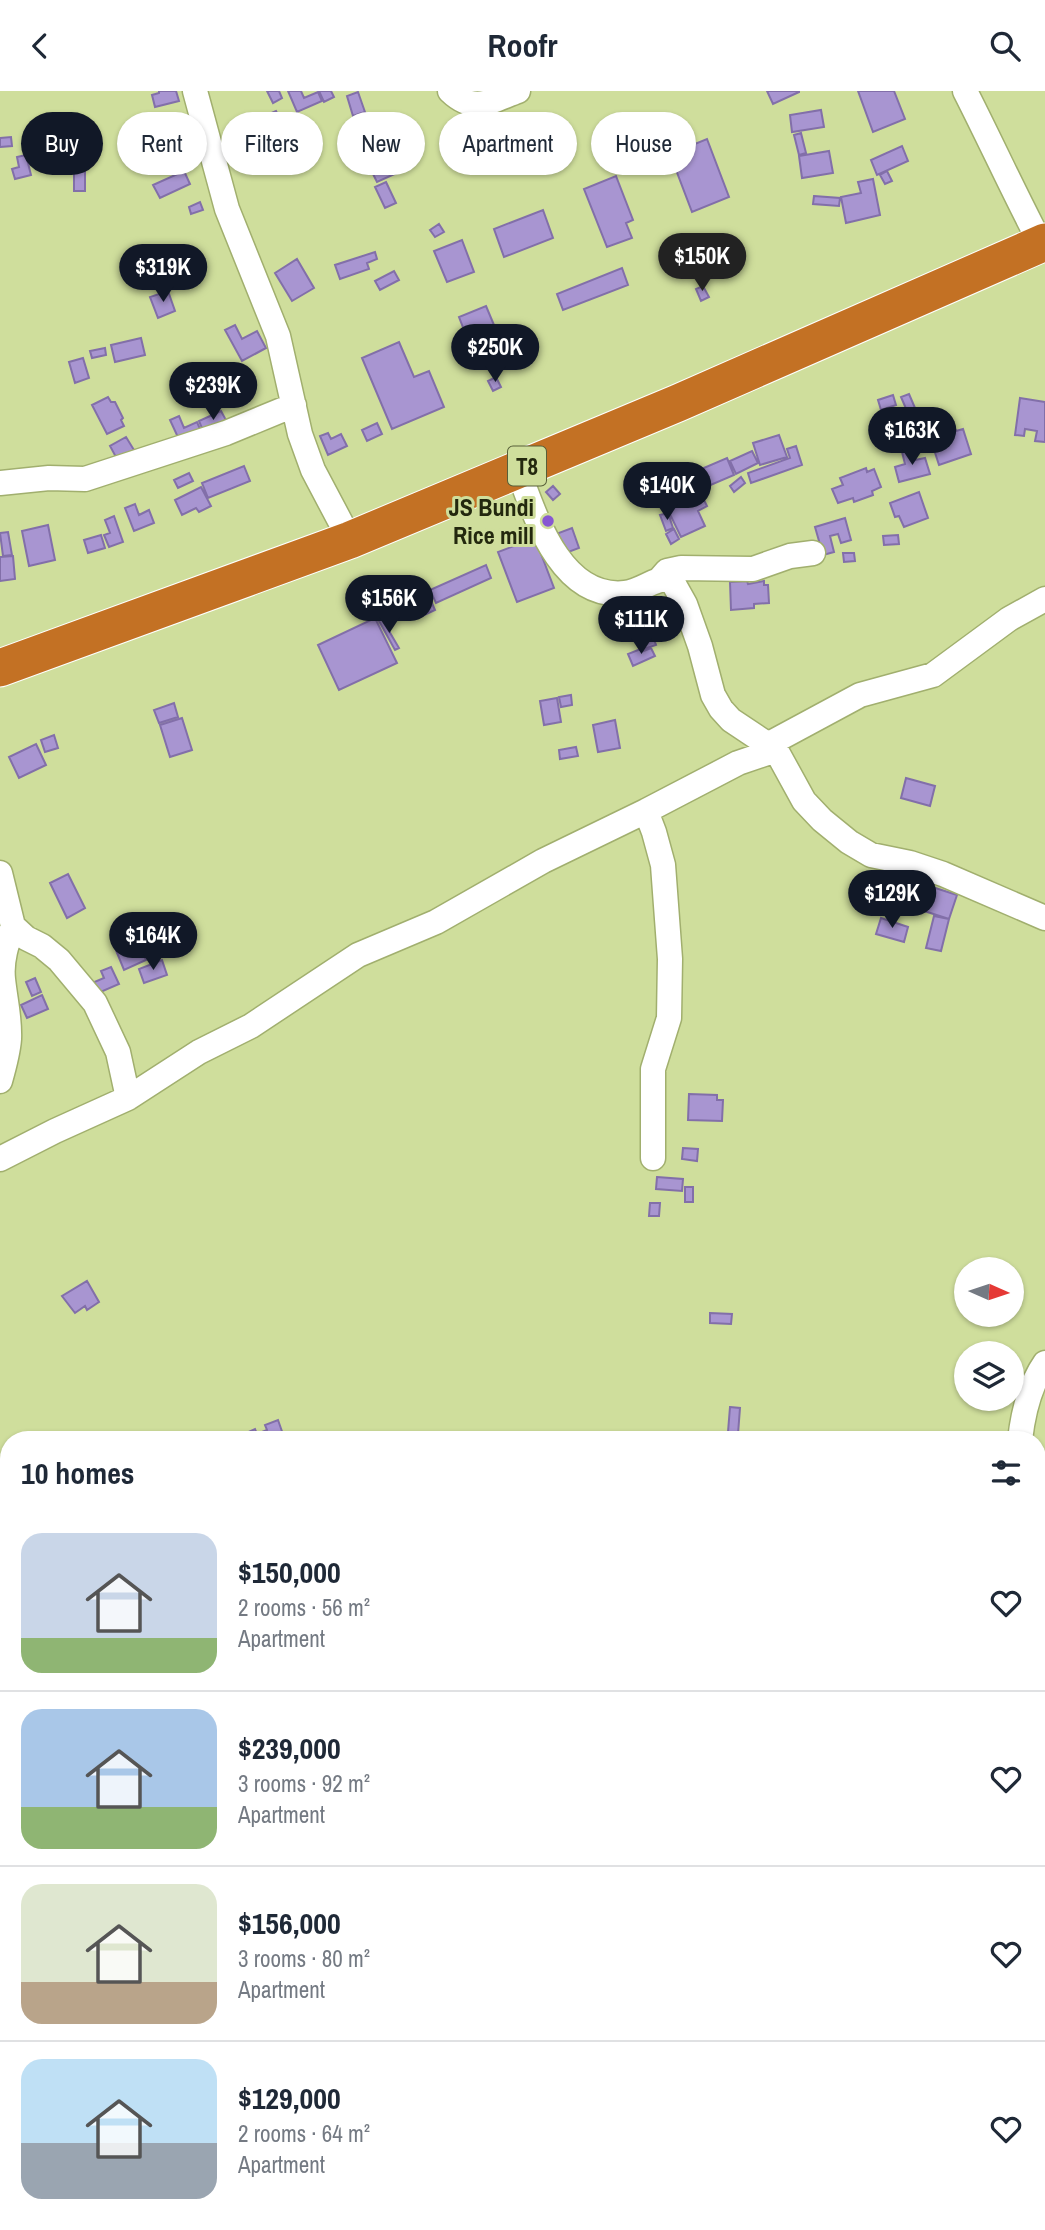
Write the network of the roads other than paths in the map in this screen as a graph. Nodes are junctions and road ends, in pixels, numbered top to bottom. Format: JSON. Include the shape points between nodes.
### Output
{"nodes":[{"id":1,"x":450,"y":91,"type":"edge"},
{"id":2,"x":518,"y":91,"type":"edge"},
{"id":3,"x":965,"y":91,"type":"edge"},
{"id":4,"x":203,"y":94,"type":"edge"},
{"id":5,"x":1043,"y":243,"type":"edge"},
{"id":6,"x":294,"y":405,"type":"junction"},
{"id":7,"x":518,"y":470,"type":"junction"},
{"id":8,"x":0,"y":483,"type":"edge"},
{"id":9,"x":350,"y":540,"type":"junction"},
{"id":10,"x":814,"y":553,"type":"dead end"},
{"id":11,"x":660,"y":579,"type":"junction"},
{"id":12,"x":1045,"y":599,"type":"edge"},
{"id":13,"x":7,"y":660,"type":"edge"},
{"id":14,"x":772,"y":747,"type":"junction"},
{"id":15,"x":646,"y":811,"type":"junction"},
{"id":16,"x":0,"y":873,"type":"edge"},
{"id":17,"x":1045,"y":918,"type":"edge"},
{"id":18,"x":13,"y":926,"type":"junction"},
{"id":19,"x":0,"y":1081,"type":"edge"},
{"id":20,"x":128,"y":1098,"type":"junction"},
{"id":21,"x":653,"y":1158,"type":"dead end"},
{"id":22,"x":0,"y":1159,"type":"edge"},
{"id":23,"x":1045,"y":1363,"type":"edge"},
{"id":24,"x":1021,"y":1431,"type":"edge"}],
"edges":[{"from":1,"to":2,"type":"street","via":[[470,104]]},
{"from":3,"to":5,"type":"street"},
{"from":4,"to":6,"type":"street","via":[[227,209],[278,336]]},
{"from":5,"to":7,"type":"highway","number":"T8"},
{"from":6,"to":8,"type":"street","via":[[226,433],[85,479]]},
{"from":6,"to":9,"type":"street","via":[[313,470]]},
{"from":7,"to":9,"type":"highway","number":"T8"},
{"from":7,"to":11,"type":"street","via":[[546,536],[565,568],[578,579],[622,593]]},
{"from":9,"to":13,"type":"highway","number":"T8"},
{"from":10,"to":11,"type":"street","via":[[753,569],[681,568],[667,571]]},
{"from":11,"to":14,"type":"street","via":[[671,579],[680,594],[721,709]]},
{"from":12,"to":14,"type":"street","via":[[1009,619],[933,675],[860,695]]},
{"from":14,"to":15,"type":"street"},
{"from":14,"to":17,"type":"street","via":[[804,801],[849,842],[871,855],[943,874]]},
{"from":15,"to":20,"type":"street","via":[[542,861],[436,922],[358,955],[251,1026],[199,1052]]},
{"from":15,"to":21,"type":"street","via":[[663,865],[670,959],[669,1018],[653,1069]]},
{"from":16,"to":18,"type":"street"},
{"from":18,"to":19,"type":"street","via":[[3,964],[9,1037]]},
{"from":18,"to":20,"type":"street","via":[[59,960],[95,1003],[118,1052]]},
{"from":20,"to":22,"type":"street"},
{"from":23,"to":24,"type":"street","via":[[1023,1412]]}]}
